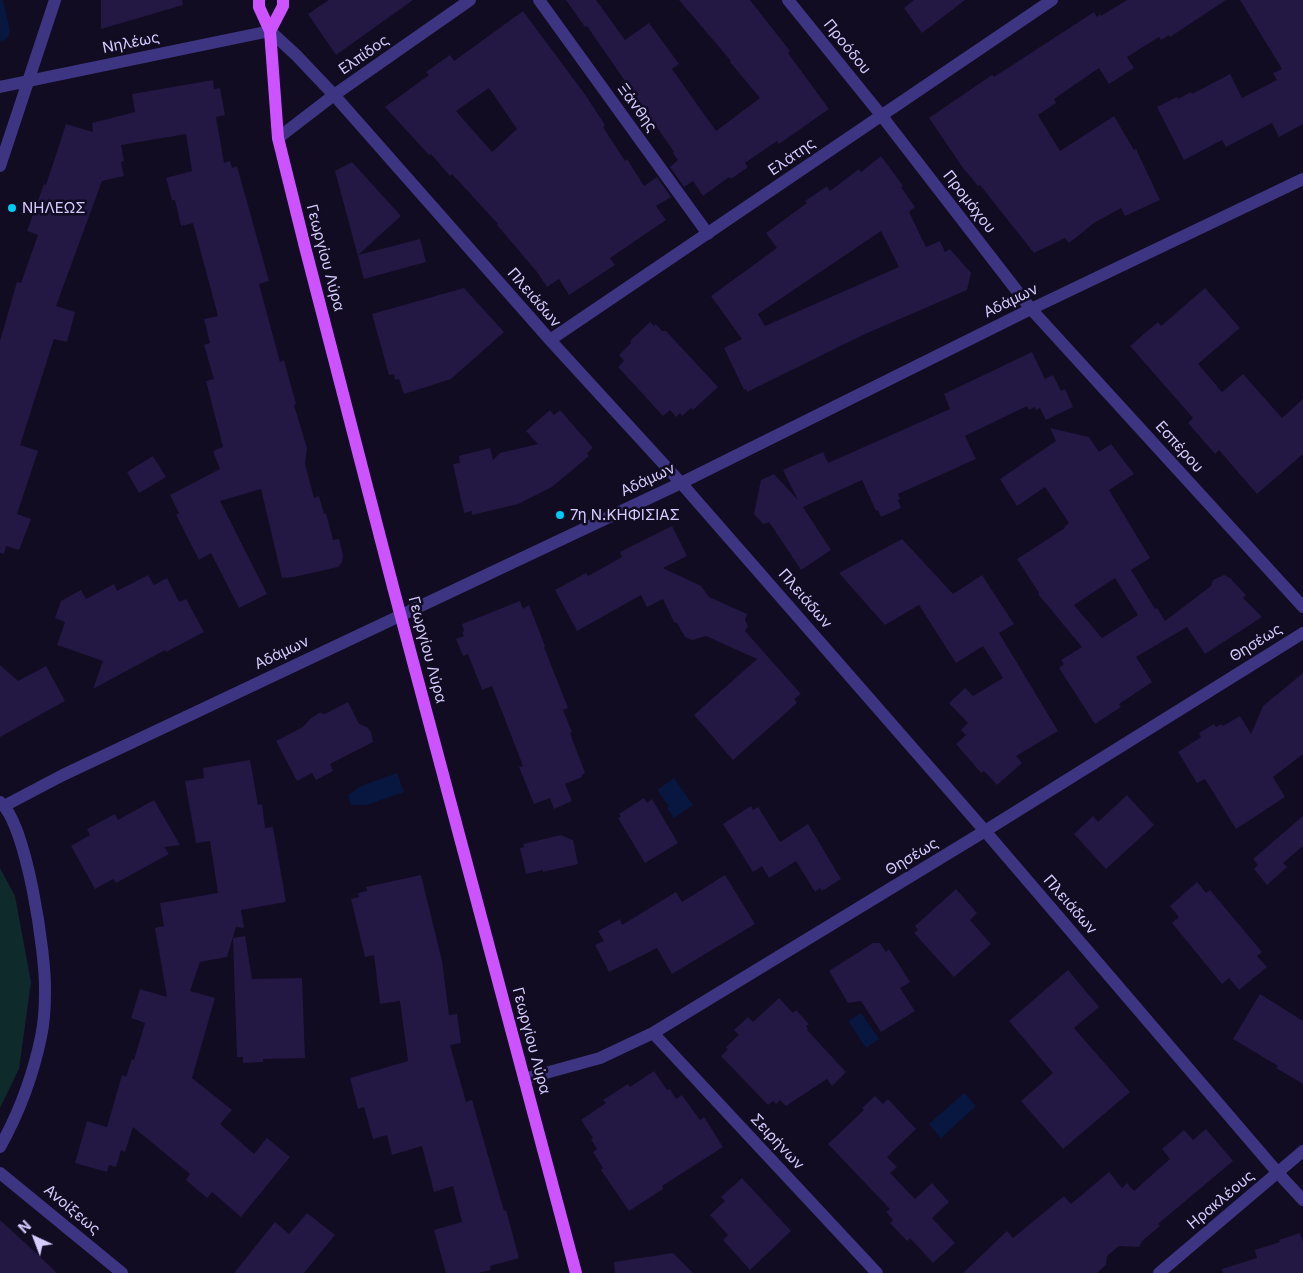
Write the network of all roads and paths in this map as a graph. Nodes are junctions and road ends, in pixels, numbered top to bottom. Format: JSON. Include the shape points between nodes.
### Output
{"nodes":[{"id":1,"x":55,"y":0,"type":"edge"},
{"id":2,"x":259,"y":0,"type":"edge"},
{"id":3,"x":283,"y":0,"type":"edge"},
{"id":4,"x":470,"y":0,"type":"edge"},
{"id":5,"x":539,"y":0,"type":"edge"},
{"id":6,"x":788,"y":0,"type":"edge"},
{"id":7,"x":1052,"y":0,"type":"edge"},
{"id":8,"x":270,"y":31,"type":"junction"},
{"id":9,"x":28,"y":80,"type":"junction"},
{"id":10,"x":0,"y":87,"type":"edge"},
{"id":11,"x":334,"y":95,"type":"junction"},
{"id":12,"x":881,"y":115,"type":"junction"},
{"id":13,"x":278,"y":138,"type":"junction"},
{"id":14,"x":0,"y":166,"type":"edge"},
{"id":15,"x":1303,"y":179,"type":"edge"},
{"id":16,"x":708,"y":234,"type":"junction"},
{"id":17,"x":1031,"y":309,"type":"junction"},
{"id":18,"x":550,"y":340,"type":"junction"},
{"id":19,"x":682,"y":483,"type":"junction"},
{"id":20,"x":1303,"y":607,"type":"edge"},
{"id":21,"x":401,"y":615,"type":"junction"},
{"id":22,"x":1303,"y":633,"type":"edge"},
{"id":23,"x":2,"y":804,"type":"edge"},
{"id":24,"x":985,"y":831,"type":"junction"},
{"id":25,"x":652,"y":1033,"type":"junction"},
{"id":26,"x":524,"y":1079,"type":"junction"},
{"id":27,"x":0,"y":1147,"type":"edge"},
{"id":28,"x":1303,"y":1151,"type":"edge"},
{"id":29,"x":1278,"y":1172,"type":"junction"},
{"id":30,"x":0,"y":1173,"type":"edge"},
{"id":31,"x":1303,"y":1200,"type":"edge"},
{"id":32,"x":122,"y":1273,"type":"edge"},
{"id":33,"x":576,"y":1273,"type":"edge"},
{"id":34,"x":877,"y":1273,"type":"edge"},
{"id":35,"x":1159,"y":1273,"type":"edge"}],
"edges":[{"from":1,"to":9,"type":"street"},
{"from":2,"to":8,"type":"main road","name":"Γεωργίου Λύρα"},
{"from":3,"to":8,"type":"main road"},
{"from":4,"to":11,"type":"street","name":"Ελπίδος"},
{"from":5,"to":16,"type":"street","name":"Ξάνθης"},
{"from":6,"to":12,"type":"street","name":"Προόδου"},
{"from":7,"to":12,"type":"street","name":"Ελάτης"},
{"from":8,"to":9,"type":"street","name":"Νηλέως"},
{"from":8,"to":11,"type":"street","name":"Πλειάδων"},
{"from":8,"to":13,"type":"main road","name":"Γεωργίου Λύρα"},
{"from":9,"to":10,"type":"street","name":"Νηλέως"},
{"from":9,"to":14,"type":"street"},
{"from":11,"to":13,"type":"street","name":"Ελπίδος"},
{"from":11,"to":18,"type":"street","name":"Πλειάδων"},
{"from":12,"to":16,"type":"street","name":"Ελάτης"},
{"from":12,"to":17,"type":"street","name":"Προμάχου"},
{"from":13,"to":21,"type":"main road","name":"Γεωργίου Λύρα"},
{"from":15,"to":17,"type":"street","name":"Αδάμων"},
{"from":16,"to":18,"type":"street","name":"Ελάτης"},
{"from":17,"to":19,"type":"street","name":"Αδάμων"},
{"from":17,"to":20,"type":"street","name":"Εσπέρου"},
{"from":18,"to":19,"type":"street","name":"Πλειάδων"},
{"from":19,"to":21,"type":"street","name":"Αδάμων"},
{"from":19,"to":24,"type":"street","name":"Πλειάδων"},
{"from":21,"to":23,"type":"street","name":"Αδάμων"},
{"from":21,"to":26,"type":"main road","name":"Γεωργίου Λύρα"},
{"from":22,"to":24,"type":"street","name":"Θησέως"},
{"from":23,"to":27,"type":"street","via":[[19,835],[30,877],[45,991],[41,1036],[30,1078]]},
{"from":24,"to":25,"type":"street","name":"Θησέως"},
{"from":24,"to":29,"type":"street","name":"Πλειάδων"},
{"from":25,"to":26,"type":"street","name":"Θησέως","via":[[600,1058]]},
{"from":25,"to":34,"type":"street","name":"Σειρήνων"},
{"from":26,"to":33,"type":"main road","name":"Γεωργίου Λύρα"},
{"from":28,"to":29,"type":"street","name":"Ηρακλέους"},
{"from":29,"to":31,"type":"street","name":"Πλειάδων"},
{"from":29,"to":35,"type":"street","name":"Ηρακλέους"},
{"from":30,"to":32,"type":"street","name":"Ανοίξεως"}]}
